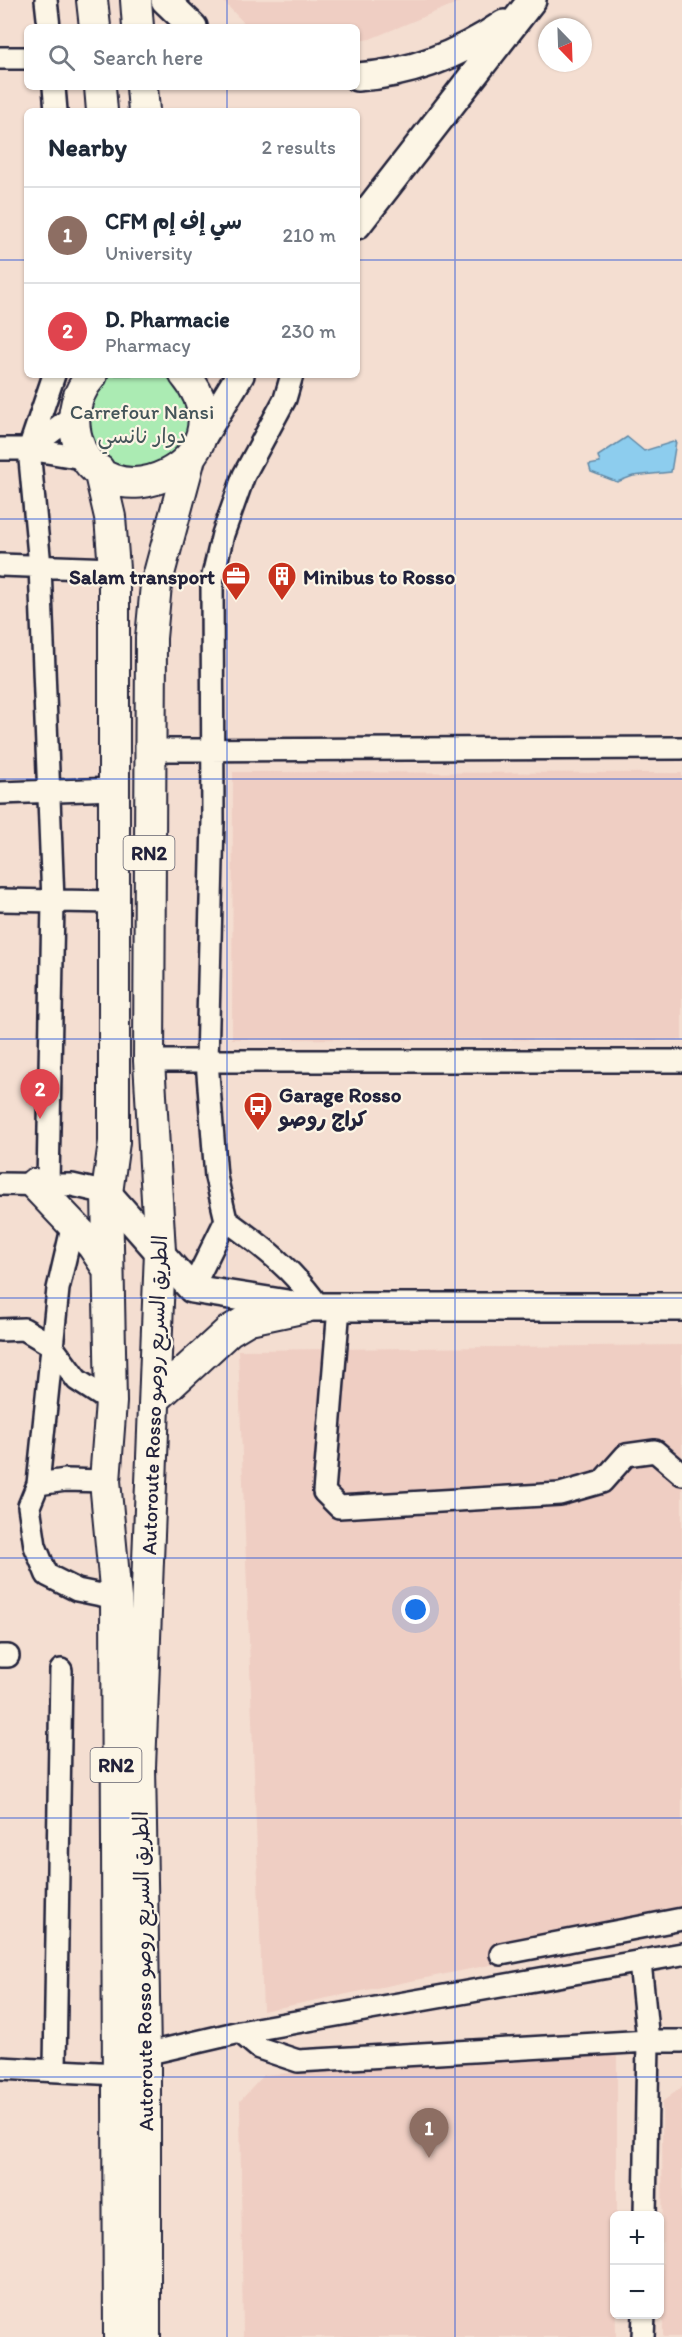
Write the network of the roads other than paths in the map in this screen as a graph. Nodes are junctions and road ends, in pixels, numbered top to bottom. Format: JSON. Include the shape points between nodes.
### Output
{"nodes":[{"id":1,"x":46,"y":0,"type":"edge"},
{"id":2,"x":92,"y":0,"type":"edge"},
{"id":3,"x":136,"y":0,"type":"edge"},
{"id":4,"x":165,"y":0,"type":"edge"},
{"id":5,"x":529,"y":5,"type":"edge"},
{"id":6,"x":49,"y":24,"type":"edge"},
{"id":7,"x":95,"y":24,"type":"edge"},
{"id":8,"x":138,"y":24,"type":"edge"},
{"id":9,"x":190,"y":24,"type":"edge"},
{"id":10,"x":0,"y":58,"type":"edge"},
{"id":11,"x":24,"y":58,"type":"edge"},
{"id":12,"x":360,"y":77,"type":"edge"},
{"id":13,"x":54,"y":90,"type":"edge"},
{"id":14,"x":100,"y":90,"type":"edge"},
{"id":15,"x":142,"y":90,"type":"edge"},
{"id":16,"x":56,"y":108,"type":"edge"},
{"id":17,"x":102,"y":108,"type":"edge"},
{"id":18,"x":144,"y":108,"type":"edge"},
{"id":19,"x":360,"y":221,"type":"edge"},
{"id":20,"x":53,"y":378,"type":"edge"},
{"id":21,"x":187,"y":378,"type":"edge"},
{"id":22,"x":238,"y":378,"type":"edge"},
{"id":23,"x":291,"y":378,"type":"edge"},
{"id":24,"x":77,"y":390,"type":"edge"},
{"id":25,"x":0,"y":449,"type":"edge"},
{"id":26,"x":29,"y":449,"type":"junction"},
{"id":27,"x":193,"y":453,"type":"junction"},
{"id":28,"x":94,"y":465,"type":"junction"},
{"id":29,"x":0,"y":565,"type":"edge"},
{"id":30,"x":40,"y":566,"type":"junction"},
{"id":31,"x":114,"y":568,"type":"junction"},
{"id":32,"x":682,"y":748,"type":"edge"},
{"id":33,"x":212,"y":749,"type":"junction"},
{"id":34,"x":149,"y":750,"type":"junction"},
{"id":35,"x":115,"y":789,"type":"junction"},
{"id":36,"x":49,"y":791,"type":"junction"},
{"id":37,"x":0,"y":793,"type":"edge"},
{"id":38,"x":0,"y":900,"type":"edge"},
{"id":39,"x":53,"y":901,"type":"junction"},
{"id":40,"x":114,"y":902,"type":"junction"},
{"id":41,"x":149,"y":1060,"type":"junction"},
{"id":42,"x":207,"y":1060,"type":"junction"},
{"id":43,"x":682,"y":1061,"type":"edge"},
{"id":44,"x":0,"y":1184,"type":"edge"},
{"id":45,"x":41,"y":1185,"type":"junction"},
{"id":46,"x":106,"y":1193,"type":"junction"},
{"id":47,"x":226,"y":1220,"type":"junction"},
{"id":48,"x":73,"y":1224,"type":"junction"},
{"id":49,"x":160,"y":1251,"type":"junction"},
{"id":50,"x":108,"y":1269,"type":"junction"},
{"id":51,"x":192,"y":1289,"type":"junction"},
{"id":52,"x":321,"y":1307,"type":"junction"},
{"id":53,"x":682,"y":1307,"type":"edge"},
{"id":54,"x":0,"y":1330,"type":"edge"},
{"id":55,"x":51,"y":1345,"type":"junction"},
{"id":56,"x":156,"y":1398,"type":"junction"},
{"id":57,"x":111,"y":1402,"type":"junction"},
{"id":58,"x":682,"y":1474,"type":"edge"},
{"id":59,"x":105,"y":1481,"type":"junction"},
{"id":60,"x":39,"y":1484,"type":"junction"},
{"id":61,"x":116,"y":1599,"type":"junction"},
{"id":62,"x":61,"y":1670,"type":"dead end"},
{"id":63,"x":682,"y":1919,"type":"edge"},
{"id":64,"x":501,"y":1954,"type":"dead end"},
{"id":65,"x":682,"y":1954,"type":"edge"},
{"id":66,"x":640,"y":1962,"type":"junction"},
{"id":67,"x":240,"y":2032,"type":"junction"},
{"id":68,"x":648,"y":2041,"type":"junction"},
{"id":69,"x":682,"y":2042,"type":"edge"},
{"id":70,"x":145,"y":2054,"type":"junction"},
{"id":71,"x":0,"y":2068,"type":"edge"},
{"id":72,"x":54,"y":2069,"type":"junction"},
{"id":73,"x":118,"y":2074,"type":"junction"},
{"id":74,"x":645,"y":2211,"type":"edge"},
{"id":75,"x":644,"y":2319,"type":"edge"},
{"id":76,"x":119,"y":2337,"type":"edge"},
{"id":77,"x":145,"y":2337,"type":"edge"},
{"id":78,"x":644,"y":2337,"type":"edge"}],
"edges":[{"from":1,"to":6,"type":"street"},
{"from":2,"to":7,"type":"highway"},
{"from":3,"to":8,"type":"highway"},
{"from":4,"to":9,"type":"main road"},
{"from":5,"to":12,"type":"main road","via":[[479,41],[444,58],[406,70]]},
{"from":5,"to":19,"type":"main road"},
{"from":10,"to":11,"type":"street"},
{"from":13,"to":16,"type":"street"},
{"from":14,"to":17,"type":"highway"},
{"from":15,"to":18,"type":"highway"},
{"from":20,"to":26,"type":"street"},
{"from":21,"to":27,"type":"highway","via":[[201,405],[202,427]]},
{"from":22,"to":27,"type":"main road"},
{"from":23,"to":33,"type":"street","via":[[285,399],[244,476],[223,534],[212,580]]},
{"from":24,"to":26,"type":"street"},
{"from":24,"to":28,"type":"highway","via":[[77,439]]},
{"from":25,"to":26,"type":"street"},
{"from":26,"to":28,"type":"street"},
{"from":26,"to":30,"type":"street"},
{"from":27,"to":28,"type":"highway","via":[[173,473],[141,483],[119,480]]},
{"from":27,"to":34,"type":"highway","name":"Autoroute Rosso الطريق السريع روصو","number":"RN2","via":[[156,585]]},
{"from":28,"to":31,"type":"highway","name":"Autoroute Rosso الطريق السريع روصو","number":"RN2","via":[[110,517]]},
{"from":29,"to":30,"type":"street"},
{"from":30,"to":31,"type":"street"},
{"from":30,"to":36,"type":"street"},
{"from":31,"to":35,"type":"highway","name":"Autoroute Rosso الطريق السريع روصو","number":"RN2"},
{"from":32,"to":33,"type":"street"},
{"from":33,"to":34,"type":"street"},
{"from":33,"to":42,"type":"street"},
{"from":34,"to":41,"type":"highway","name":"Autoroute Rosso الطريق السريع روصو","number":"RN2"},
{"from":35,"to":36,"type":"street"},
{"from":35,"to":40,"type":"highway","name":"Autoroute Rosso الطريق السريع روصو","number":"RN2"},
{"from":36,"to":37,"type":"street"},
{"from":36,"to":39,"type":"street"},
{"from":38,"to":39,"type":"street"},
{"from":39,"to":40,"type":"street"},
{"from":39,"to":45,"type":"street"},
{"from":40,"to":46,"type":"highway","name":"Autoroute Rosso الطريق السريع روصو","number":"RN2","via":[[114,1142]]},
{"from":41,"to":42,"type":"street"},
{"from":41,"to":49,"type":"highway","name":"Autoroute Rosso الطريق السريع روصو","number":"RN2"},
{"from":42,"to":43,"type":"street"},
{"from":42,"to":47,"type":"street","via":[[216,1177]]},
{"from":44,"to":45,"type":"street"},
{"from":45,"to":46,"type":"street","via":[[72,1185]]},
{"from":45,"to":48,"type":"highway"},
{"from":46,"to":49,"type":"main road"},
{"from":46,"to":50,"type":"highway","name":"Autoroute Rosso الطريق السريع روصو","number":"RN2"},
{"from":47,"to":51,"type":"street"},
{"from":47,"to":52,"type":"street","via":[[276,1256]]},
{"from":48,"to":50,"type":"highway"},
{"from":48,"to":55,"type":"street","via":[[58,1289]]},
{"from":49,"to":51,"type":"main road"},
{"from":49,"to":56,"type":"highway","name":"Autoroute Rosso الطريق السريع روصو","number":"RN2"},
{"from":50,"to":57,"type":"highway","name":"Autoroute Rosso الطريق السريع روصو","number":"RN2"},
{"from":51,"to":52,"type":"main road"},
{"from":52,"to":53,"type":"main road"},
{"from":52,"to":56,"type":"highway","via":[[249,1319],[229,1331]]},
{"from":52,"to":58,"type":"street","via":[[324,1492],[339,1507],[560,1494],[602,1482],[626,1455],[655,1451]]},
{"from":54,"to":55,"type":"street","via":[[24,1329]]},
{"from":55,"to":57,"type":"street","via":[[77,1380]]},
{"from":55,"to":60,"type":"street"},
{"from":56,"to":70,"type":"highway","name":"Autoroute Rosso الطريق السريع روصو","number":"RN2","via":[[140,1767]]},
{"from":57,"to":59,"type":"highway","name":"Autoroute Rosso الطريق السريع روصو","number":"RN2"},
{"from":59,"to":60,"type":"street"},
{"from":59,"to":61,"type":"highway","name":"Autoroute Rosso الطريق السريع روصو","number":"RN2"},
{"from":60,"to":61,"type":"street","via":[[29,1506],[35,1546],[47,1575],[77,1590]]},
{"from":61,"to":73,"type":"highway","name":"Autoroute Rosso الطريق السريع روصو","number":"RN2"},
{"from":62,"to":72,"type":"street"},
{"from":63,"to":64,"type":"street"},
{"from":65,"to":66,"type":"street"},
{"from":66,"to":67,"type":"street"},
{"from":66,"to":68,"type":"street"},
{"from":67,"to":68,"type":"street","via":[[259,2048],[298,2061]]},
{"from":67,"to":70,"type":"street"},
{"from":68,"to":69,"type":"street"},
{"from":68,"to":74,"type":"street"},
{"from":70,"to":77,"type":"highway","name":"Autoroute Rosso الطريق السريع روصو","number":"RN2"},
{"from":71,"to":72,"type":"street"},
{"from":72,"to":73,"type":"street"},
{"from":73,"to":76,"type":"highway","name":"Autoroute Rosso الطريق السريع روصو","number":"RN2"},
{"from":75,"to":78,"type":"street"}]}
